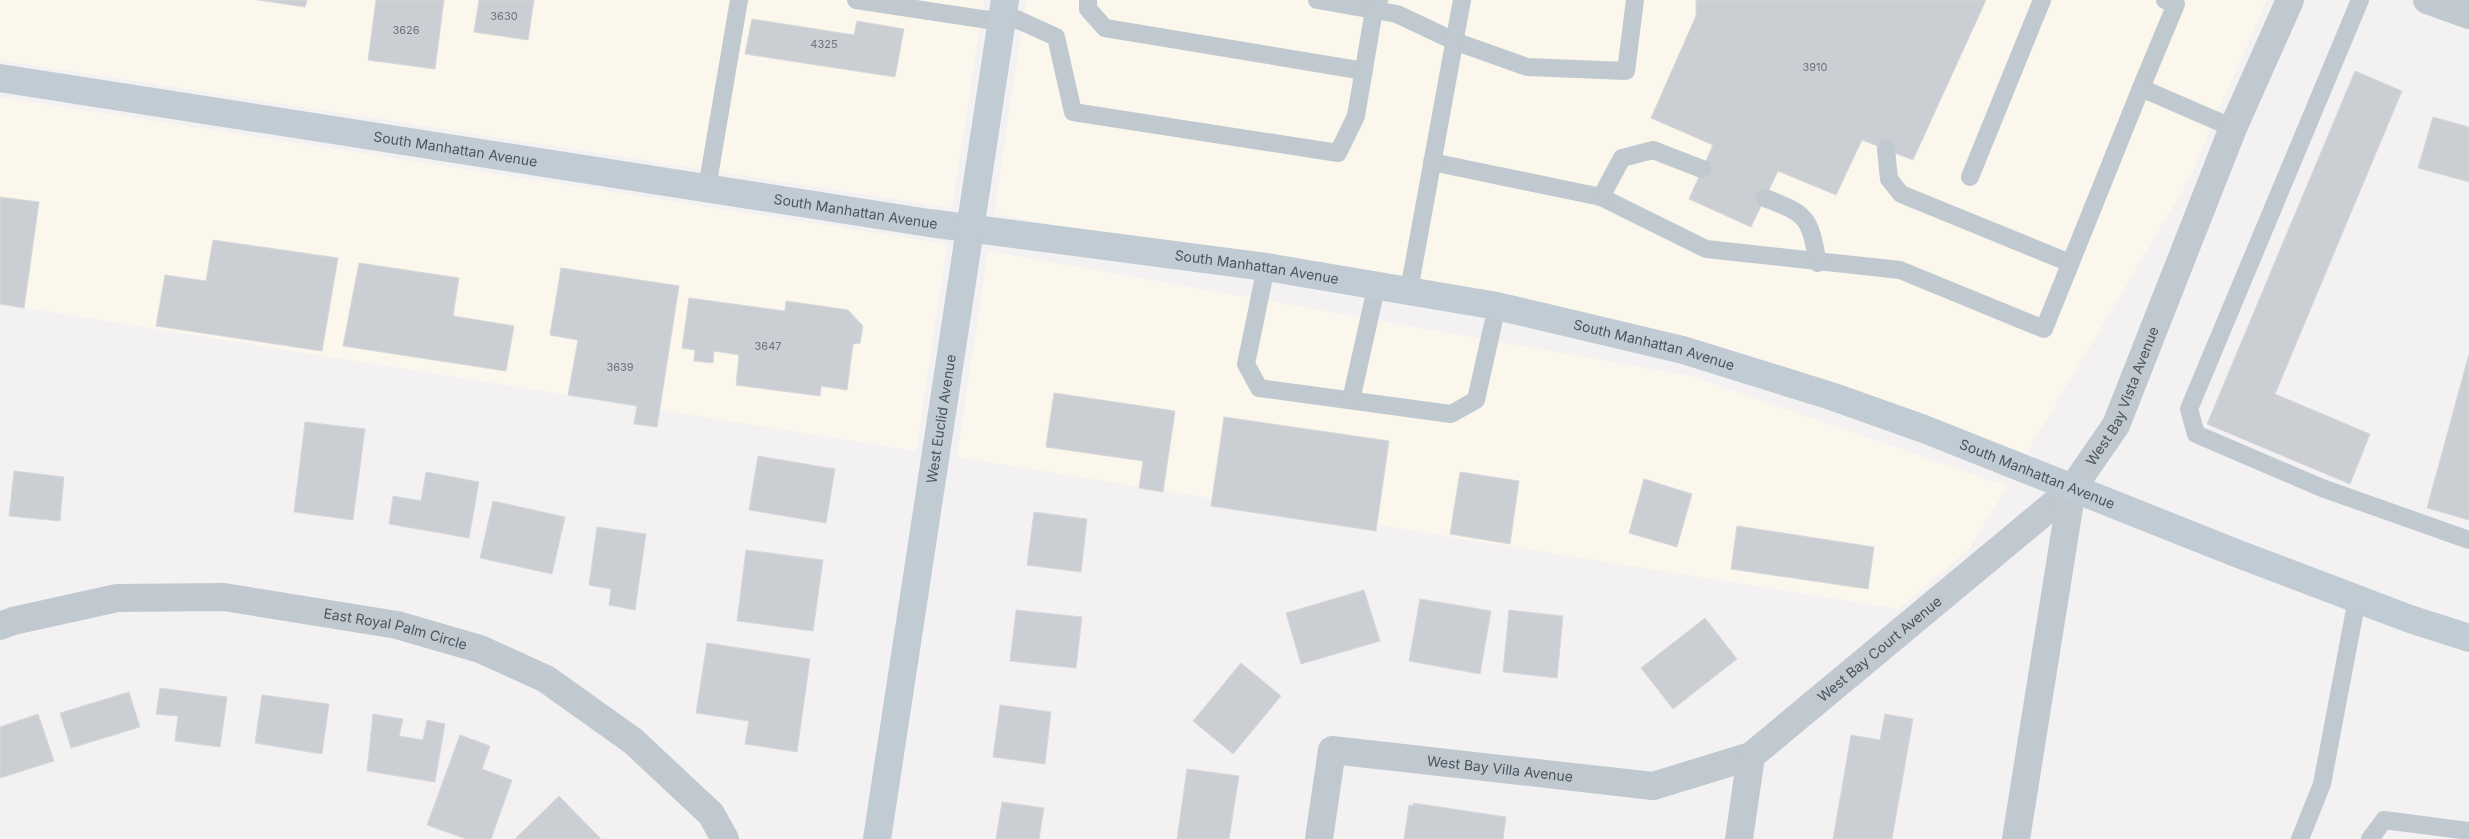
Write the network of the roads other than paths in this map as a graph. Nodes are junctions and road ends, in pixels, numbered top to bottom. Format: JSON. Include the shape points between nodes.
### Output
{"nodes":[{"id":1,"x":739,"y":0,"type":"edge"},
{"id":2,"x":856,"y":0,"type":"edge"},
{"id":3,"x":1088,"y":0,"type":"edge"},
{"id":4,"x":1317,"y":0,"type":"edge"},
{"id":5,"x":1462,"y":0,"type":"edge"},
{"id":6,"x":1635,"y":0,"type":"edge"},
{"id":7,"x":2042,"y":0,"type":"edge"},
{"id":8,"x":2165,"y":0,"type":"edge"},
{"id":9,"x":2290,"y":0,"type":"edge"},
{"id":10,"x":2360,"y":0,"type":"edge"},
{"id":11,"x":2427,"y":0,"type":"edge"},
{"id":12,"x":1377,"y":5,"type":"edge"},
{"id":13,"x":1003,"y":12,"type":"edge"},
{"id":14,"x":2469,"y":15,"type":"edge"},
{"id":15,"x":1454,"y":41,"type":"junction"},
{"id":16,"x":1364,"y":71,"type":"junction"},
{"id":17,"x":0,"y":78,"type":"edge"},
{"id":18,"x":2141,"y":88,"type":"junction"},
{"id":19,"x":2233,"y":128,"type":"junction"},
{"id":20,"x":1886,"y":149,"type":"dead end"},
{"id":21,"x":1432,"y":162,"type":"junction"},
{"id":22,"x":1702,"y":169,"type":"dead end"},
{"id":23,"x":1970,"y":177,"type":"dead end"},
{"id":24,"x":707,"y":188,"type":"junction"},
{"id":25,"x":1601,"y":197,"type":"junction"},
{"id":26,"x":1765,"y":198,"type":"dead end"},
{"id":27,"x":970,"y":229,"type":"junction"},
{"id":28,"x":1818,"y":263,"type":"junction"},
{"id":29,"x":2070,"y":263,"type":"junction"},
{"id":30,"x":1266,"y":266,"type":"junction"},
{"id":31,"x":1377,"y":284,"type":"junction"},
{"id":32,"x":1409,"y":290,"type":"junction"},
{"id":33,"x":1497,"y":306,"type":"junction"},
{"id":34,"x":1351,"y":400,"type":"junction"},
{"id":35,"x":2072,"y":489,"type":"junction"},
{"id":36,"x":2469,"y":540,"type":"edge"},
{"id":37,"x":2357,"y":599,"type":"junction"},
{"id":38,"x":0,"y":626,"type":"edge"},
{"id":39,"x":2469,"y":638,"type":"edge"},
{"id":40,"x":1751,"y":756,"type":"junction"},
{"id":41,"x":2469,"y":831,"type":"edge"},
{"id":42,"x":725,"y":839,"type":"edge"},
{"id":43,"x":877,"y":839,"type":"edge"},
{"id":44,"x":1320,"y":839,"type":"edge"},
{"id":45,"x":1739,"y":839,"type":"edge"},
{"id":46,"x":2016,"y":839,"type":"edge"},
{"id":47,"x":2300,"y":839,"type":"edge"},
{"id":48,"x":2370,"y":839,"type":"edge"}],
"edges":[{"from":1,"to":24,"type":"lane"},
{"from":2,"to":13,"type":"lane"},
{"from":3,"to":16,"type":"lane","via":[[1088,9],[1105,28]]},
{"from":4,"to":12,"type":"lane"},
{"from":5,"to":15,"type":"lane"},
{"from":6,"to":15,"type":"lane","via":[[1626,71],[1527,67]]},
{"from":7,"to":23,"type":"lane"},
{"from":8,"to":18,"type":"lane","via":[[2176,4]]},
{"from":9,"to":19,"type":"street","name":"West Bay Vista Avenue"},
{"from":10,"to":36,"type":"lane","via":[[2189,409],[2196,434],[2322,488]]},
{"from":11,"to":14,"type":"street"},
{"from":12,"to":15,"type":"lane"},
{"from":12,"to":16,"type":"lane"},
{"from":13,"to":16,"type":"lane","via":[[1056,37],[1073,112],[1338,153],[1356,116]]},
{"from":13,"to":27,"type":"main road","name":"West Euclid Avenue"},
{"from":15,"to":21,"type":"lane"},
{"from":17,"to":24,"type":"main road","name":"South Manhattan Avenue"},
{"from":18,"to":19,"type":"lane"},
{"from":18,"to":29,"type":"lane"},
{"from":19,"to":35,"type":"street","name":"West Bay Vista Avenue","via":[[2116,425]]},
{"from":20,"to":29,"type":"lane","via":[[1888,179],[1901,194]]},
{"from":21,"to":25,"type":"lane"},
{"from":21,"to":32,"type":"lane"},
{"from":22,"to":25,"type":"lane","via":[[1653,150],[1622,158]]},
{"from":24,"to":27,"type":"main road","name":"South Manhattan Avenue"},
{"from":25,"to":28,"type":"lane","via":[[1706,250]]},
{"from":26,"to":28,"type":"lane","via":[[1796,210],[1811,228]]},
{"from":27,"to":30,"type":"main road","name":"South Manhattan Avenue"},
{"from":27,"to":43,"type":"main road","name":"West Euclid Avenue"},
{"from":28,"to":29,"type":"lane","via":[[1900,270],[2044,329]]},
{"from":30,"to":31,"type":"main road","name":"South Manhattan Avenue"},
{"from":30,"to":34,"type":"lane","via":[[1246,364],[1260,388]]},
{"from":31,"to":32,"type":"main road","name":"South Manhattan Avenue"},
{"from":31,"to":34,"type":"lane"},
{"from":32,"to":33,"type":"main road","name":"South Manhattan Avenue"},
{"from":33,"to":34,"type":"lane","via":[[1476,400],[1451,414]]},
{"from":33,"to":35,"type":"main road","name":"South Manhattan Avenue","via":[[1684,350],[1831,396],[1924,429]]},
{"from":35,"to":37,"type":"main road","name":"South Manhattan Avenue"},
{"from":35,"to":40,"type":"street","name":"West Bay Court Avenue"},
{"from":35,"to":46,"type":"street","name":"West Bay Vista Avenue"},
{"from":37,"to":39,"type":"main road","name":"South Manhattan Avenue"},
{"from":37,"to":47,"type":"lane","via":[[2322,784]]},
{"from":38,"to":42,"type":"street","name":"East Royal Palm Circle","via":[[117,598],[224,597],[396,625],[480,648],[546,679],[633,741],[711,814]]},
{"from":40,"to":44,"type":"street","name":"West Bay Villa Avenue","via":[[1653,786],[1332,750]]},
{"from":40,"to":45,"type":"street"},
{"from":41,"to":48,"type":"lane","via":[[2384,820]]}]}
